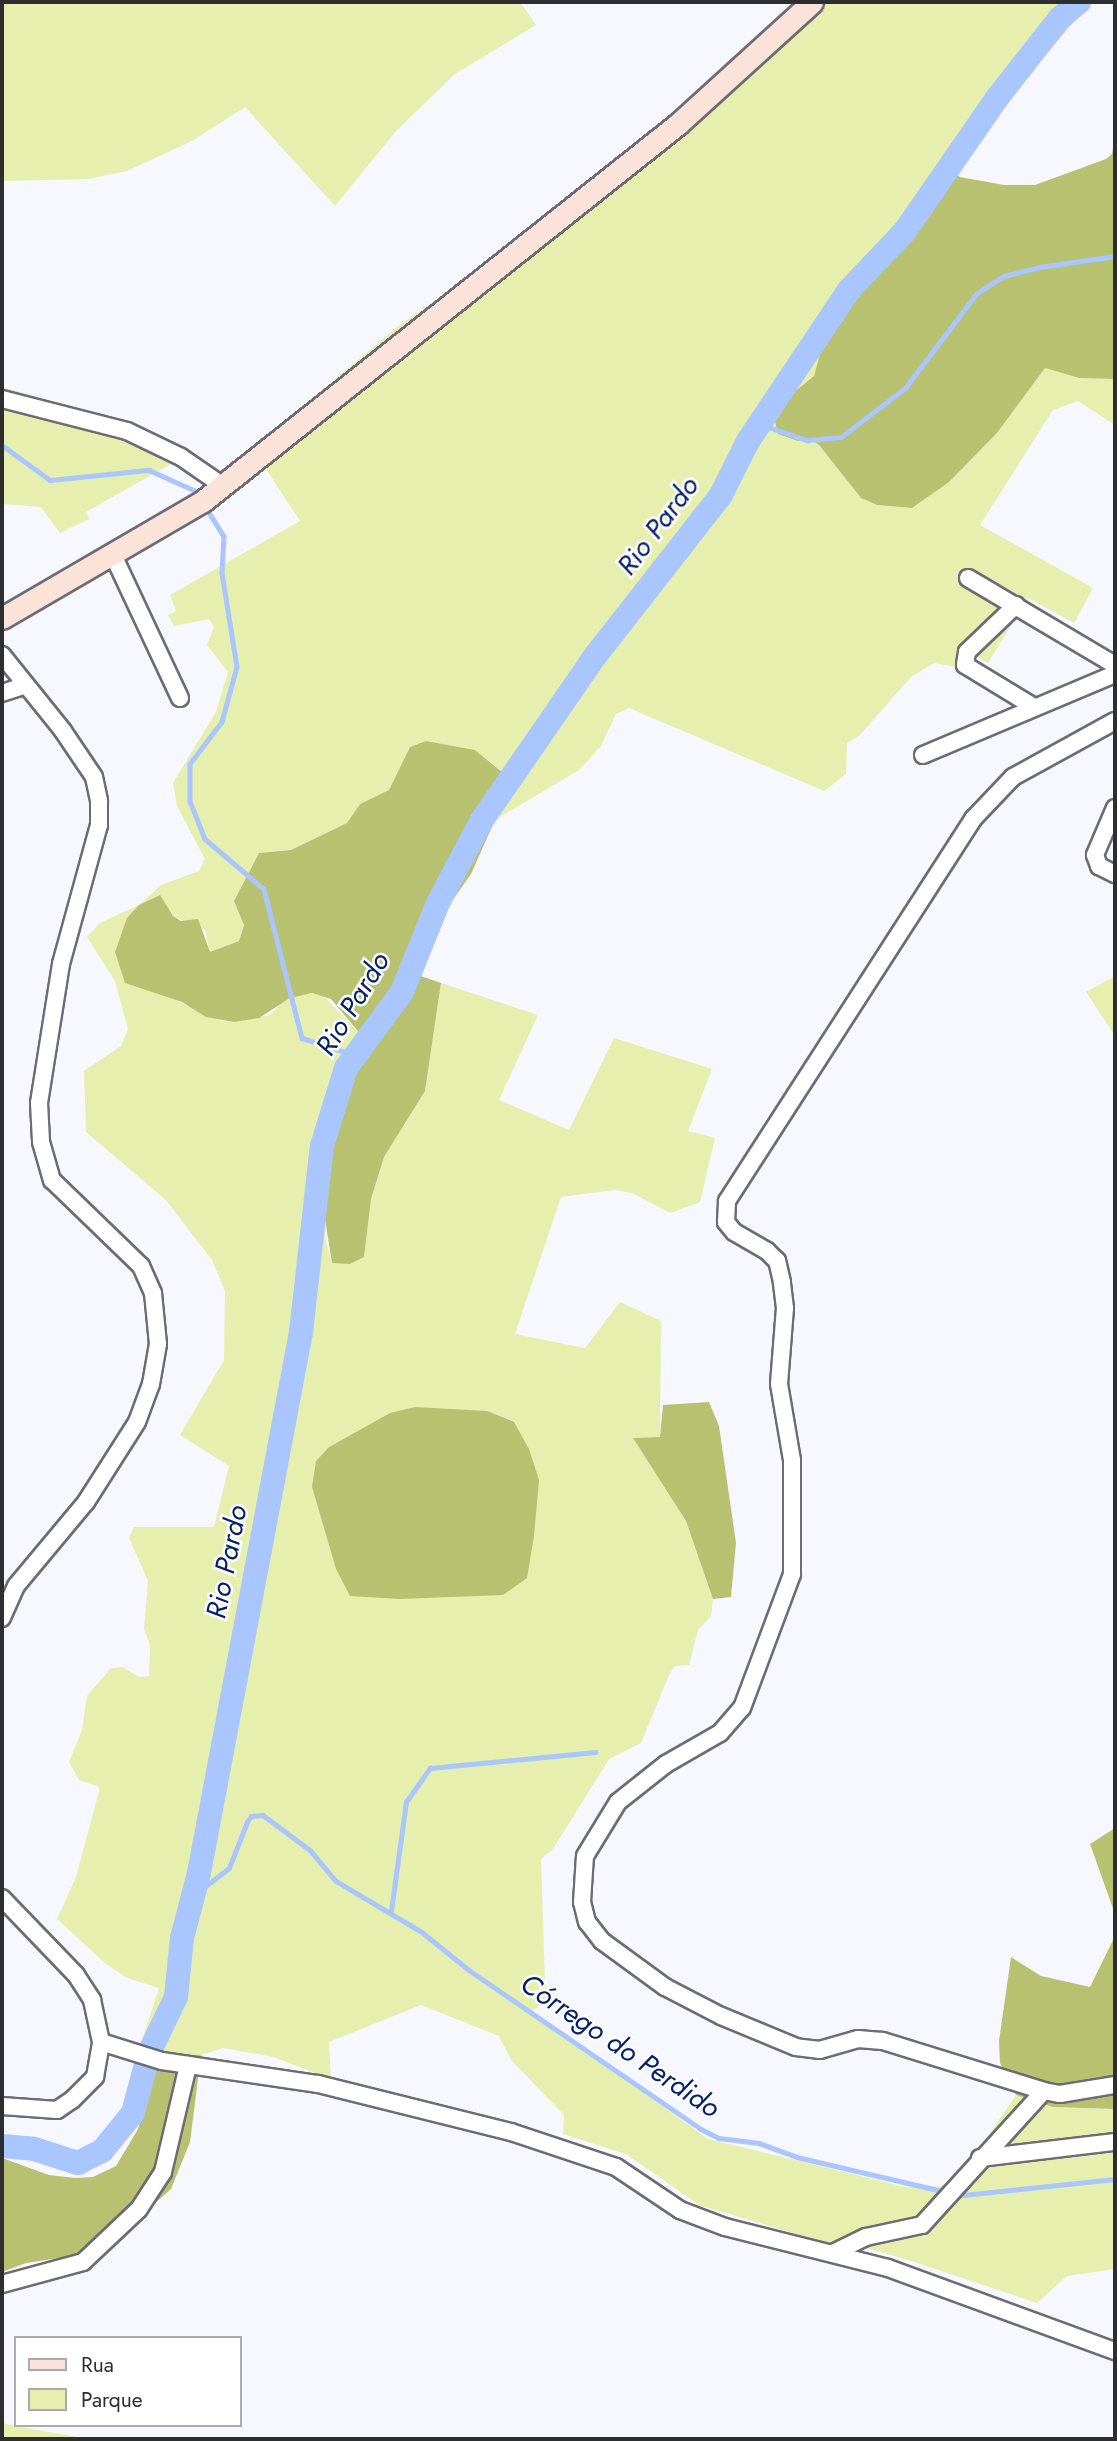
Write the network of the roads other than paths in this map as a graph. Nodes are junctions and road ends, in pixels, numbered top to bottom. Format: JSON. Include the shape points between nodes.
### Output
{"nodes":[{"id":1,"x":811,"y":2,"type":"edge"},
{"id":2,"x":2,"y":399,"type":"edge"},
{"id":3,"x":223,"y":486,"type":"junction"},
{"id":4,"x":113,"y":555,"type":"junction"},
{"id":5,"x":968,"y":578,"type":"dead end"},
{"id":6,"x":1016,"y":605,"type":"junction"},
{"id":7,"x":2,"y":618,"type":"edge"},
{"id":8,"x":2,"y":655,"type":"edge"},
{"id":9,"x":1115,"y":665,"type":"edge"},
{"id":10,"x":1115,"y":674,"type":"edge"},
{"id":11,"x":23,"y":686,"type":"junction"},
{"id":12,"x":2,"y":693,"type":"edge"},
{"id":13,"x":180,"y":698,"type":"dead end"},
{"id":14,"x":1034,"y":707,"type":"junction"},
{"id":15,"x":1115,"y":721,"type":"edge"},
{"id":16,"x":923,"y":755,"type":"dead end"},
{"id":17,"x":1115,"y":808,"type":"edge"},
{"id":18,"x":1115,"y":874,"type":"edge"},
{"id":19,"x":16,"y":1586,"type":"junction"},
{"id":20,"x":2,"y":1602,"type":"edge"},
{"id":21,"x":2,"y":1619,"type":"edge"},
{"id":22,"x":2,"y":1898,"type":"edge"},
{"id":23,"x":101,"y":2042,"type":"junction"},
{"id":24,"x":188,"y":2066,"type":"junction"},
{"id":25,"x":1115,"y":2085,"type":"edge"},
{"id":26,"x":1044,"y":2091,"type":"junction"},
{"id":27,"x":2,"y":2106,"type":"edge"},
{"id":28,"x":1115,"y":2142,"type":"edge"},
{"id":29,"x":980,"y":2158,"type":"junction"},
{"id":30,"x":833,"y":2253,"type":"junction"},
{"id":31,"x":2,"y":2284,"type":"edge"},
{"id":32,"x":1115,"y":2351,"type":"edge"}],
"edges":[{"from":1,"to":3,"type":"street","via":[[678,124]]},
{"from":2,"to":3,"type":"street","via":[[127,431],[181,457]]},
{"from":3,"to":4,"type":"street"},
{"from":4,"to":7,"type":"street"},
{"from":4,"to":13,"type":"street"},
{"from":5,"to":6,"type":"street"},
{"from":6,"to":9,"type":"street"},
{"from":6,"to":14,"type":"street","via":[[967,652],[964,665]]},
{"from":8,"to":11,"type":"street"},
{"from":10,"to":14,"type":"street"},
{"from":11,"to":12,"type":"street"},
{"from":11,"to":19,"type":"street","via":[[63,731],[94,777],[99,801],[99,825],[61,964],[39,1103],[41,1142],[52,1180],[141,1266],[153,1293],[158,1345],[151,1384],[137,1422],[86,1502]]},
{"from":14,"to":16,"type":"street"},
{"from":15,"to":26,"type":"street","via":[[1013,777],[973,819],[727,1201],[726,1222],[734,1232],[767,1251],[776,1261],[782,1282],[785,1308],[779,1384],[792,1460],[792,1574],[742,1707],[720,1733],[666,1764],[618,1802],[595,1834],[581,1881],[587,1922],[602,1941],[665,1987],[721,2016],[796,2047],[820,2050],[858,2039],[882,2041]]},
{"from":17,"to":18,"type":"street","via":[[1095,855],[1099,866]]},
{"from":19,"to":20,"type":"street"},
{"from":19,"to":21,"type":"street"},
{"from":22,"to":23,"type":"street","via":[[76,1975],[92,2000]]},
{"from":23,"to":24,"type":"street"},
{"from":23,"to":27,"type":"street","via":[[95,2077],[57,2110]]},
{"from":24,"to":30,"type":"street","via":[[235,2068],[318,2084],[499,2128],[616,2167],[680,2210],[725,2227]]},
{"from":24,"to":31,"type":"street","via":[[163,2172],[139,2210],[83,2262]]},
{"from":25,"to":26,"type":"street","via":[[1060,2094]]},
{"from":26,"to":29,"type":"street"},
{"from":28,"to":29,"type":"street"},
{"from":29,"to":30,"type":"street","via":[[922,2225],[866,2237]]},
{"from":30,"to":32,"type":"street"}]}
